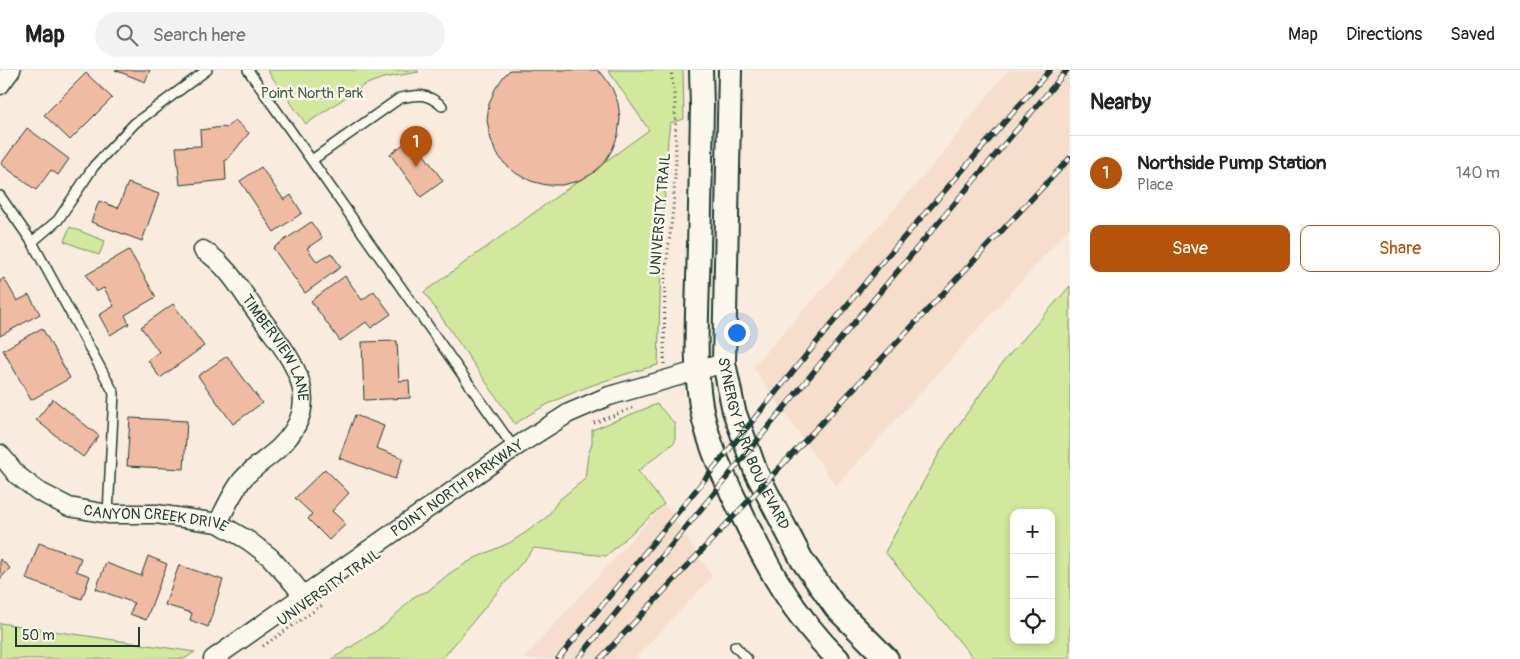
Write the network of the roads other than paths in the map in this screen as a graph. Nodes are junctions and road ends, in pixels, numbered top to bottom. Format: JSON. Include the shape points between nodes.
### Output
{"nodes":[{"id":1,"x":11,"y":70,"type":"edge"},
{"id":2,"x":207,"y":70,"type":"edge"},
{"id":3,"x":248,"y":70,"type":"edge"},
{"id":4,"x":701,"y":70,"type":"edge"},
{"id":5,"x":730,"y":70,"type":"edge"},
{"id":6,"x":0,"y":85,"type":"edge"},
{"id":7,"x":442,"y":106,"type":"dead end"},
{"id":8,"x":312,"y":160,"type":"junction"},
{"id":9,"x":0,"y":196,"type":"edge"},
{"id":10,"x":32,"y":242,"type":"junction"},
{"id":11,"x":203,"y":250,"type":"dead end"},
{"id":12,"x":724,"y":363,"type":"junction"},
{"id":13,"x":698,"y":370,"type":"junction"},
{"id":14,"x":514,"y":448,"type":"junction"},
{"id":15,"x":0,"y":454,"type":"edge"},
{"id":16,"x":108,"y":514,"type":"junction"},
{"id":17,"x":218,"y":523,"type":"junction"},
{"id":18,"x":303,"y":596,"type":"junction"},
{"id":19,"x":735,"y":646,"type":"dead end"},
{"id":20,"x":830,"y":654,"type":"edge"},
{"id":21,"x":213,"y":659,"type":"edge"},
{"id":22,"x":747,"y":659,"type":"edge"},
{"id":23,"x":887,"y":659,"type":"edge"}],
"edges":[{"from":1,"to":6,"type":"street"},
{"from":2,"to":10,"type":"lane","via":[[135,123],[94,166],[58,220]]},
{"from":3,"to":8,"type":"lane"},
{"from":4,"to":13,"type":"street","name":"SYNERGY PARK BOULEVARD"},
{"from":5,"to":12,"type":"street","name":"SYNERGY PARK BOULEVARD"},
{"from":7,"to":8,"type":"lane","via":[[432,98],[417,94],[400,98]]},
{"from":8,"to":14,"type":"lane"},
{"from":9,"to":10,"type":"lane"},
{"from":10,"to":16,"type":"lane","via":[[114,393]]},
{"from":11,"to":17,"type":"street","name":"TIMBERVIEW LANE","via":[[228,269],[302,382],[300,420],[292,435],[242,480]]},
{"from":12,"to":13,"type":"street","name":"POINT NORTH PARKWAY"},
{"from":12,"to":23,"type":"street","name":"SYNERGY PARK BOULEVARD","via":[[734,411],[756,472],[802,560],[836,608]]},
{"from":13,"to":14,"type":"street","name":"POINT NORTH PARKWAY","via":[[609,396],[569,413]]},
{"from":13,"to":20,"type":"street","name":"SYNERGY PARK BOULEVARD","via":[[704,420],[724,476],[770,570],[791,604]]},
{"from":14,"to":18,"type":"street","name":"POINT NORTH PARKWAY"},
{"from":15,"to":16,"type":"street","name":"CANYON CREEK DRIVE","via":[[17,475],[38,491],[69,507]]},
{"from":16,"to":17,"type":"street","name":"CANYON CREEK DRIVE","via":[[156,514]]},
{"from":17,"to":18,"type":"street","name":"CANYON CREEK DRIVE","via":[[270,557]]},
{"from":18,"to":21,"type":"street","name":"POINT NORTH PARKWAY"},
{"from":19,"to":22,"type":"lane"}]}
